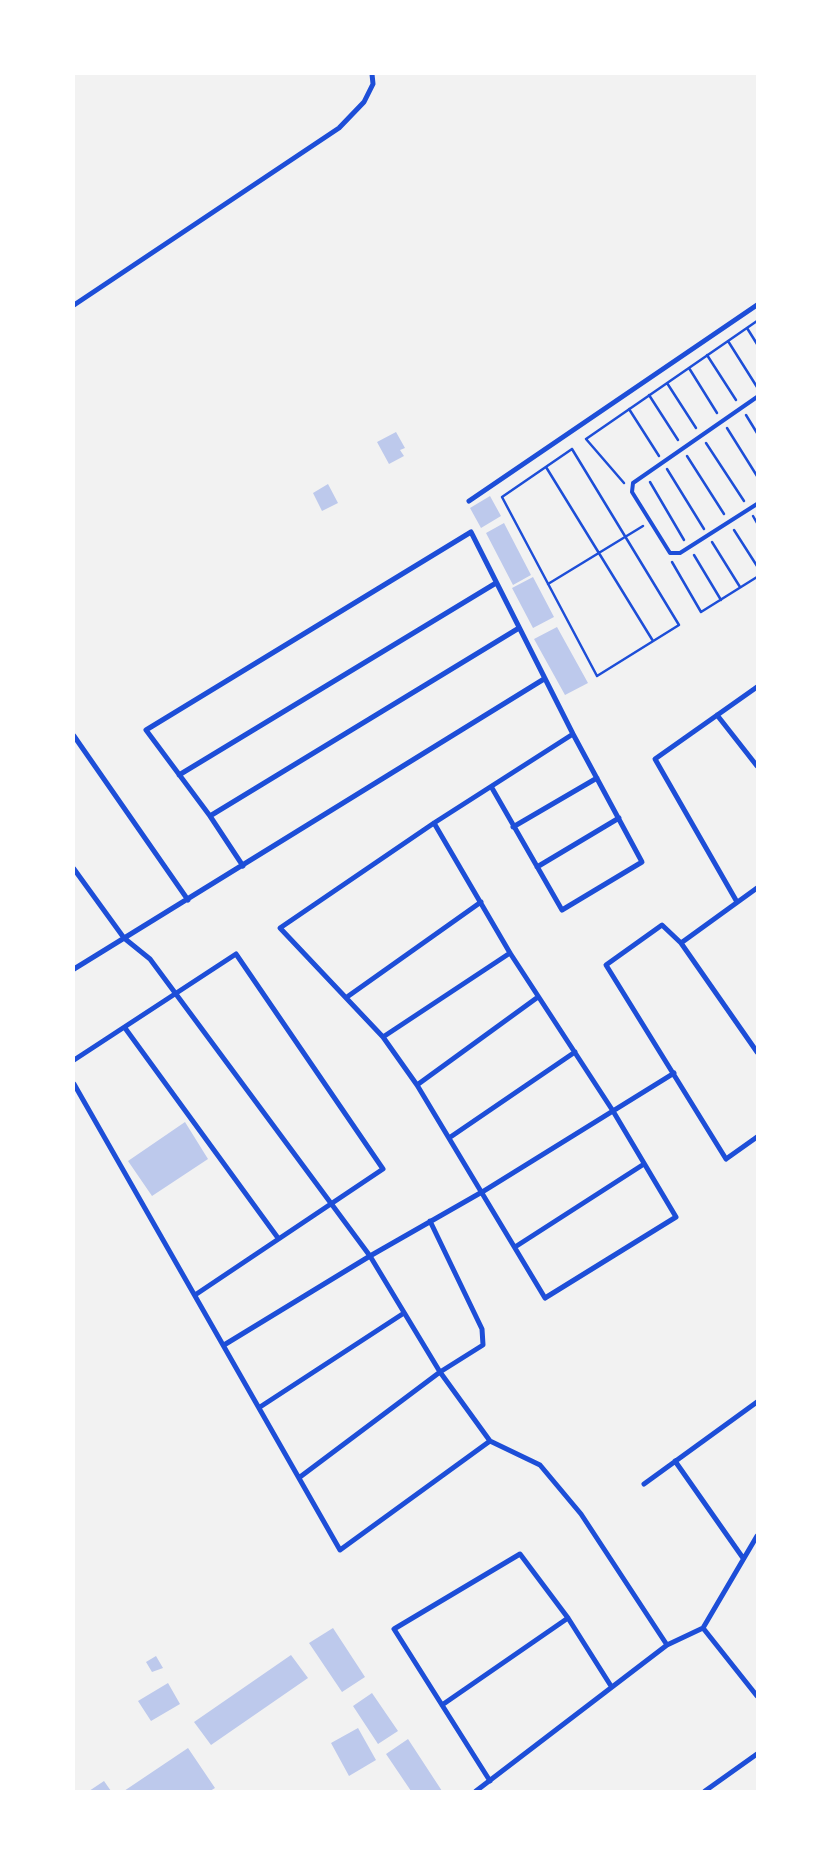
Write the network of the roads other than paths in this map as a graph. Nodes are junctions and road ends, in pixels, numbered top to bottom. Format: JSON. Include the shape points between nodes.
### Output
{"nodes":[{"id":1,"x":372,"y":74,"type":"edge"},
{"id":2,"x":74,"y":305,"type":"edge"},
{"id":3,"x":757,"y":306,"type":"edge"},
{"id":4,"x":757,"y":397,"type":"edge"},
{"id":5,"x":469,"y":501,"type":"dead end"},
{"id":6,"x":757,"y":504,"type":"edge"},
{"id":7,"x":496,"y":583,"type":"junction"},
{"id":8,"x":519,"y":628,"type":"junction"},
{"id":9,"x":544,"y":679,"type":"junction"},
{"id":10,"x":757,"y":686,"type":"edge"},
{"id":11,"x":717,"y":715,"type":"junction"},
{"id":12,"x":573,"y":734,"type":"junction"},
{"id":13,"x":74,"y":736,"type":"edge"},
{"id":14,"x":757,"y":766,"type":"edge"},
{"id":15,"x":179,"y":775,"type":"junction"},
{"id":16,"x":597,"y":778,"type":"junction"},
{"id":17,"x":492,"y":788,"type":"junction"},
{"id":18,"x":210,"y":816,"type":"junction"},
{"id":19,"x":618,"y":818,"type":"junction"},
{"id":20,"x":434,"y":823,"type":"junction"},
{"id":21,"x":513,"y":827,"type":"junction"},
{"id":22,"x":243,"y":866,"type":"junction"},
{"id":23,"x":537,"y":867,"type":"junction"},
{"id":24,"x":74,"y":869,"type":"edge"},
{"id":25,"x":757,"y":888,"type":"edge"},
{"id":26,"x":188,"y":900,"type":"junction"},
{"id":27,"x":480,"y":902,"type":"junction"},
{"id":28,"x":737,"y":902,"type":"junction"},
{"id":29,"x":124,"y":938,"type":"junction"},
{"id":30,"x":680,"y":943,"type":"junction"},
{"id":31,"x":510,"y":952,"type":"junction"},
{"id":32,"x":74,"y":969,"type":"edge"},
{"id":33,"x":174,"y":994,"type":"junction"},
{"id":34,"x":538,"y":996,"type":"junction"},
{"id":35,"x":347,"y":997,"type":"junction"},
{"id":36,"x":125,"y":1028,"type":"junction"},
{"id":37,"x":383,"y":1037,"type":"junction"},
{"id":38,"x":575,"y":1052,"type":"junction"},
{"id":39,"x":757,"y":1052,"type":"edge"},
{"id":40,"x":74,"y":1060,"type":"edge"},
{"id":41,"x":674,"y":1073,"type":"junction"},
{"id":42,"x":74,"y":1084,"type":"edge"},
{"id":43,"x":417,"y":1085,"type":"junction"},
{"id":44,"x":613,"y":1111,"type":"junction"},
{"id":45,"x":757,"y":1137,"type":"edge"},
{"id":46,"x":449,"y":1138,"type":"junction"},
{"id":47,"x":644,"y":1164,"type":"junction"},
{"id":48,"x":482,"y":1192,"type":"junction"},
{"id":49,"x":331,"y":1203,"type":"junction"},
{"id":50,"x":430,"y":1221,"type":"junction"},
{"id":51,"x":278,"y":1238,"type":"junction"},
{"id":52,"x":515,"y":1247,"type":"junction"},
{"id":53,"x":370,"y":1256,"type":"junction"},
{"id":54,"x":194,"y":1295,"type":"junction"},
{"id":55,"x":404,"y":1313,"type":"junction"},
{"id":56,"x":224,"y":1345,"type":"junction"},
{"id":57,"x":440,"y":1372,"type":"junction"},
{"id":58,"x":757,"y":1402,"type":"edge"},
{"id":59,"x":260,"y":1407,"type":"junction"},
{"id":60,"x":490,"y":1441,"type":"junction"},
{"id":61,"x":675,"y":1461,"type":"junction"},
{"id":62,"x":300,"y":1477,"type":"junction"},
{"id":63,"x":644,"y":1484,"type":"dead end"},
{"id":64,"x":757,"y":1536,"type":"edge"},
{"id":65,"x":743,"y":1558,"type":"junction"},
{"id":66,"x":568,"y":1618,"type":"junction"},
{"id":67,"x":703,"y":1628,"type":"junction"},
{"id":68,"x":667,"y":1645,"type":"junction"},
{"id":69,"x":611,"y":1686,"type":"junction"},
{"id":70,"x":757,"y":1696,"type":"edge"},
{"id":71,"x":442,"y":1705,"type":"junction"},
{"id":72,"x":757,"y":1754,"type":"edge"},
{"id":73,"x":490,"y":1781,"type":"junction"},
{"id":74,"x":476,"y":1791,"type":"edge"},
{"id":75,"x":706,"y":1791,"type":"edge"}],
"edges":[{"from":1,"to":2,"type":"street","via":[[373,84],[364,102],[339,128]]},
{"from":3,"to":5,"type":"street"},
{"from":4,"to":6,"type":"lane","via":[[633,483],[632,492],[670,553],[680,553]]},
{"from":7,"to":8,"type":"street"},
{"from":7,"to":15,"type":"street"},
{"from":7,"to":15,"type":"street","via":[[470,532],[146,730]]},
{"from":8,"to":9,"type":"street"},
{"from":8,"to":18,"type":"street"},
{"from":9,"to":12,"type":"street"},
{"from":9,"to":22,"type":"street"},
{"from":10,"to":11,"type":"street"},
{"from":11,"to":14,"type":"street"},
{"from":11,"to":28,"type":"street","via":[[655,759]]},
{"from":12,"to":16,"type":"street"},
{"from":12,"to":17,"type":"street"},
{"from":13,"to":26,"type":"street"},
{"from":15,"to":18,"type":"street"},
{"from":16,"to":19,"type":"street"},
{"from":16,"to":21,"type":"street"},
{"from":17,"to":20,"type":"street"},
{"from":17,"to":21,"type":"street"},
{"from":18,"to":22,"type":"street"},
{"from":19,"to":23,"type":"street"},
{"from":19,"to":23,"type":"street","via":[[642,862],[562,910]]},
{"from":20,"to":27,"type":"street"},
{"from":20,"to":35,"type":"street","via":[[280,928]]},
{"from":21,"to":23,"type":"street"},
{"from":22,"to":26,"type":"street"},
{"from":24,"to":29,"type":"street"},
{"from":25,"to":28,"type":"street"},
{"from":26,"to":29,"type":"street"},
{"from":27,"to":31,"type":"street"},
{"from":27,"to":35,"type":"street"},
{"from":28,"to":30,"type":"street"},
{"from":29,"to":32,"type":"street"},
{"from":29,"to":33,"type":"street","via":[[150,959]]},
{"from":30,"to":39,"type":"street"},
{"from":30,"to":41,"type":"street","via":[[662,925],[606,965]]},
{"from":31,"to":34,"type":"street"},
{"from":31,"to":37,"type":"street"},
{"from":33,"to":36,"type":"street"},
{"from":33,"to":49,"type":"street"},
{"from":33,"to":49,"type":"street","via":[[236,954],[383,1169]]},
{"from":34,"to":38,"type":"street"},
{"from":34,"to":43,"type":"street"},
{"from":35,"to":37,"type":"street"},
{"from":36,"to":40,"type":"street"},
{"from":36,"to":51,"type":"street"},
{"from":37,"to":43,"type":"street"},
{"from":38,"to":44,"type":"street"},
{"from":38,"to":46,"type":"street"},
{"from":41,"to":44,"type":"street"},
{"from":41,"to":45,"type":"street","via":[[726,1159]]},
{"from":42,"to":54,"type":"street"},
{"from":43,"to":46,"type":"street"},
{"from":44,"to":47,"type":"street"},
{"from":44,"to":48,"type":"street"},
{"from":46,"to":48,"type":"street"},
{"from":47,"to":52,"type":"street"},
{"from":47,"to":52,"type":"street","via":[[676,1217],[545,1298]]},
{"from":48,"to":50,"type":"street"},
{"from":48,"to":52,"type":"street"},
{"from":49,"to":51,"type":"street"},
{"from":49,"to":53,"type":"street"},
{"from":50,"to":53,"type":"street"},
{"from":50,"to":57,"type":"street","via":[[482,1329],[483,1345]]},
{"from":51,"to":54,"type":"street"},
{"from":53,"to":55,"type":"street"},
{"from":53,"to":56,"type":"street"},
{"from":54,"to":56,"type":"street"},
{"from":55,"to":57,"type":"street"},
{"from":55,"to":59,"type":"street"},
{"from":56,"to":59,"type":"street"},
{"from":57,"to":60,"type":"street"},
{"from":57,"to":62,"type":"street"},
{"from":58,"to":61,"type":"street"},
{"from":59,"to":62,"type":"street"},
{"from":60,"to":62,"type":"street","via":[[340,1550]]},
{"from":60,"to":68,"type":"street","via":[[540,1465],[581,1514]]},
{"from":61,"to":63,"type":"street"},
{"from":61,"to":65,"type":"street"},
{"from":64,"to":65,"type":"street"},
{"from":65,"to":67,"type":"street"},
{"from":66,"to":69,"type":"street"},
{"from":66,"to":71,"type":"street"},
{"from":66,"to":71,"type":"street","via":[[520,1554],[394,1629]]},
{"from":67,"to":68,"type":"street"},
{"from":67,"to":70,"type":"street"},
{"from":68,"to":69,"type":"street"},
{"from":69,"to":73,"type":"street"},
{"from":71,"to":73,"type":"street"},
{"from":72,"to":75,"type":"street"},
{"from":73,"to":74,"type":"street"}]}
